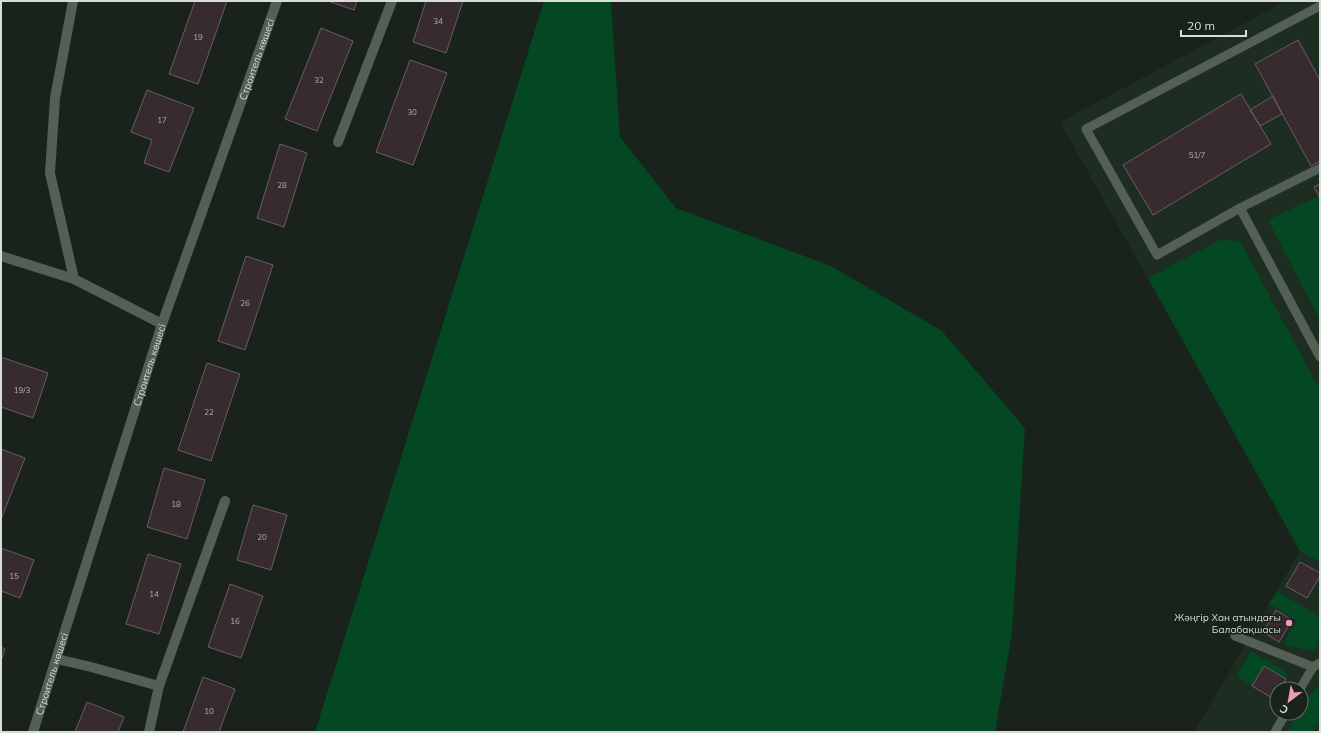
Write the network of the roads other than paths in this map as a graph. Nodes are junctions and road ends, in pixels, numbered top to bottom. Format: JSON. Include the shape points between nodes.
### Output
{"nodes":[{"id":1,"x":73,"y":1,"type":"edge"},
{"id":2,"x":276,"y":1,"type":"edge"},
{"id":3,"x":392,"y":1,"type":"edge"},
{"id":4,"x":1320,"y":6,"type":"edge"},
{"id":5,"x":338,"y":142,"type":"dead end"},
{"id":6,"x":1320,"y":168,"type":"edge"},
{"id":7,"x":1240,"y":208,"type":"junction"},
{"id":8,"x":1,"y":256,"type":"edge"},
{"id":9,"x":74,"y":279,"type":"junction"},
{"id":10,"x":162,"y":324,"type":"junction"},
{"id":11,"x":1320,"y":357,"type":"edge"},
{"id":12,"x":226,"y":501,"type":"dead end"},
{"id":13,"x":1235,"y":636,"type":"dead end"},
{"id":14,"x":57,"y":658,"type":"junction"},
{"id":15,"x":1317,"y":665,"type":"edge"},
{"id":16,"x":1306,"y":681,"type":"edge"},
{"id":17,"x":159,"y":686,"type":"junction"},
{"id":18,"x":1281,"y":721,"type":"edge"},
{"id":19,"x":33,"y":732,"type":"edge"},
{"id":20,"x":149,"y":732,"type":"edge"},
{"id":21,"x":1275,"y":732,"type":"edge"}],
"edges":[{"from":1,"to":9,"type":"street","via":[[55,98],[50,173]]},
{"from":2,"to":10,"type":"street","name":"Строитель көшесі"},
{"from":3,"to":5,"type":"street"},
{"from":4,"to":7,"type":"lane","via":[[1086,129],[1157,255]]},
{"from":6,"to":7,"type":"lane"},
{"from":7,"to":11,"type":"lane"},
{"from":8,"to":9,"type":"street"},
{"from":9,"to":10,"type":"street"},
{"from":10,"to":14,"type":"street","name":"Строитель көшесі"},
{"from":12,"to":17,"type":"street"},
{"from":13,"to":15,"type":"lane"},
{"from":14,"to":17,"type":"street"},
{"from":14,"to":19,"type":"street","name":"Строитель көшесі"},
{"from":15,"to":16,"type":"lane"},
{"from":17,"to":20,"type":"street"},
{"from":18,"to":21,"type":"lane"}]}
